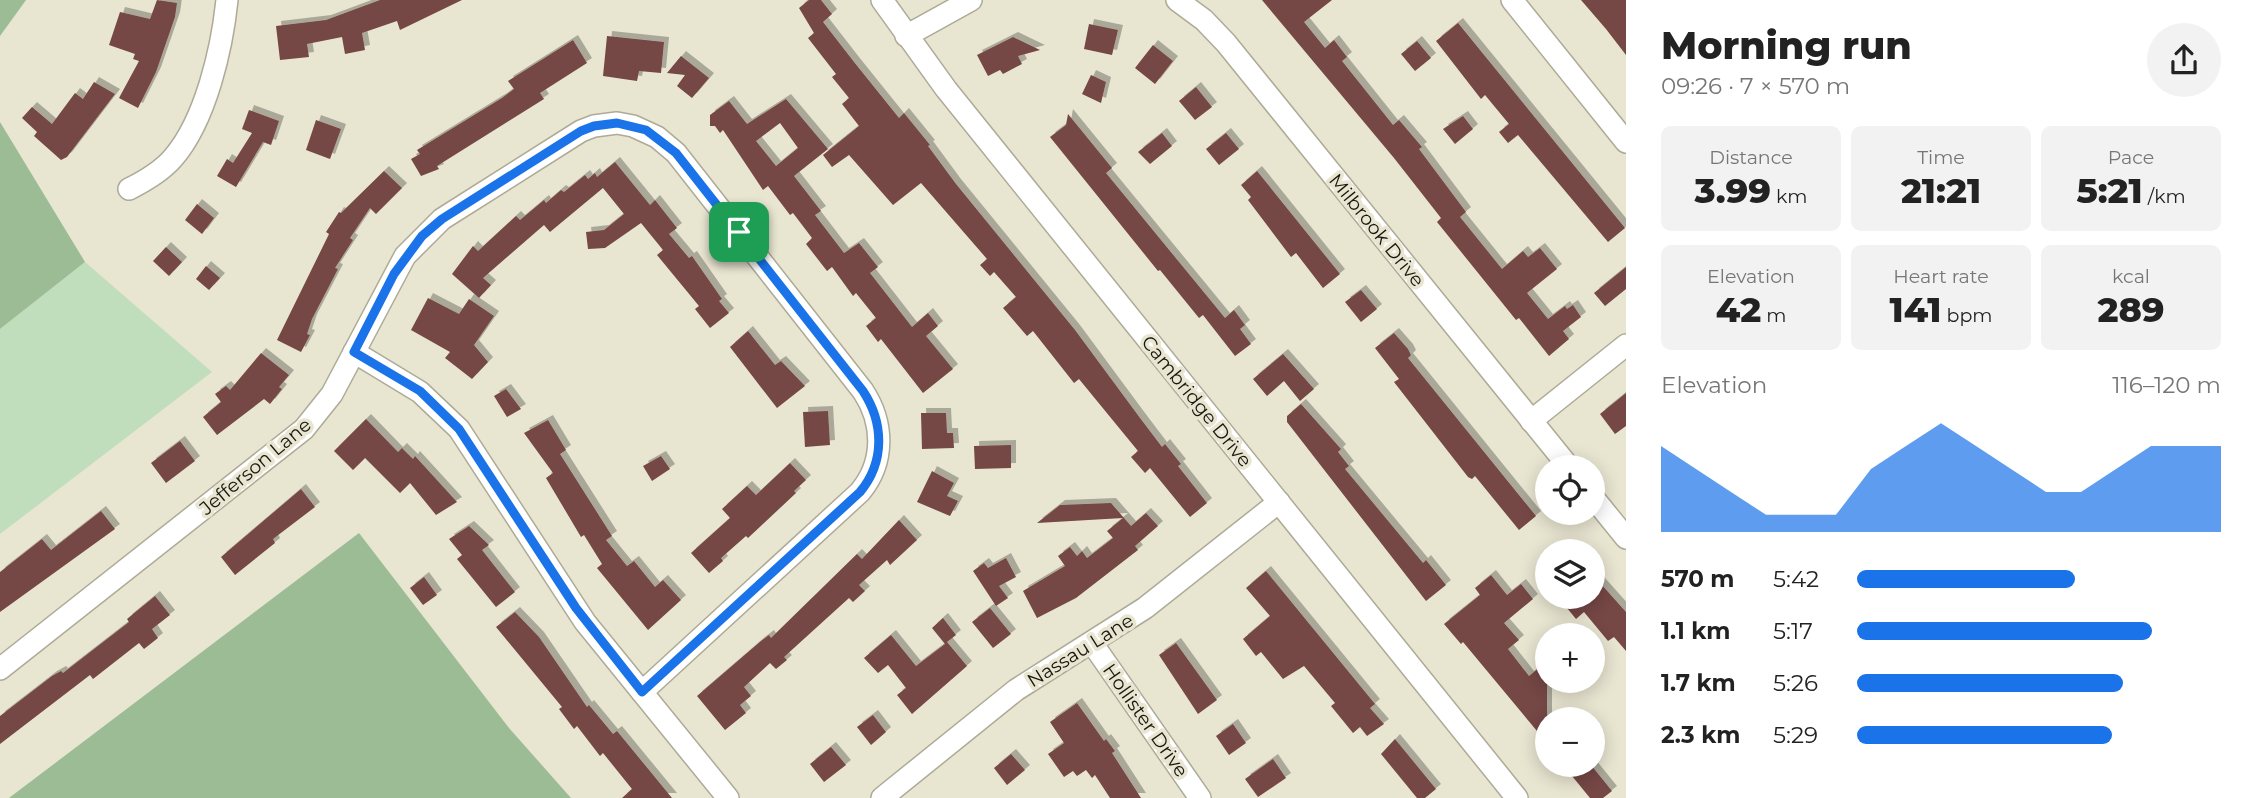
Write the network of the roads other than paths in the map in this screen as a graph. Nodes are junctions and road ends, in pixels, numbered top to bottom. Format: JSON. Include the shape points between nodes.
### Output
{"nodes":[{"id":1,"x":227,"y":0,"type":"edge"},
{"id":2,"x":882,"y":0,"type":"edge"},
{"id":3,"x":971,"y":0,"type":"edge"},
{"id":4,"x":1177,"y":0,"type":"edge"},
{"id":5,"x":1512,"y":0,"type":"edge"},
{"id":6,"x":906,"y":36,"type":"junction"},
{"id":7,"x":1626,"y":142,"type":"edge"},
{"id":8,"x":129,"y":189,"type":"dead end"},
{"id":9,"x":1626,"y":345,"type":"edge"},
{"id":10,"x":354,"y":352,"type":"junction"},
{"id":11,"x":1531,"y":421,"type":"junction"},
{"id":12,"x":1559,"y":455,"type":"edge"},
{"id":13,"x":1279,"y":502,"type":"junction"},
{"id":14,"x":1605,"y":512,"type":"edge"},
{"id":15,"x":1626,"y":538,"type":"edge"},
{"id":16,"x":1092,"y":643,"type":"junction"},
{"id":17,"x":0,"y":669,"type":"edge"},
{"id":18,"x":642,"y":692,"type":"junction"},
{"id":19,"x":728,"y":798,"type":"edge"},
{"id":20,"x":882,"y":798,"type":"edge"},
{"id":21,"x":1200,"y":798,"type":"edge"},
{"id":22,"x":1517,"y":798,"type":"edge"}],
"edges":[{"from":1,"to":8,"type":"street","via":[[219,51],[190,131],[169,162]]},
{"from":2,"to":6,"type":"street","name":"Cambridge Drive"},
{"from":3,"to":6,"type":"street"},
{"from":4,"to":11,"type":"street","name":"Milbrook Drive","via":[[1226,43]]},
{"from":5,"to":7,"type":"street"},
{"from":6,"to":13,"type":"street","name":"Cambridge Drive"},
{"from":9,"to":11,"type":"street"},
{"from":10,"to":17,"type":"street","name":"Jefferson Lane","via":[[326,403],[295,438]]},
{"from":10,"to":18,"type":"street","via":[[420,391],[459,429],[576,608]]},
{"from":10,"to":18,"type":"street","name":"Jefferson Lane","via":[[394,274],[422,236],[581,131],[606,124],[633,126],[676,153],[863,391],[877,420],[879,449],[872,475],[860,492]]},
{"from":11,"to":12,"type":"street","name":"Milbrook Drive"},
{"from":13,"to":16,"type":"street","name":"Nassau Lane","via":[[1145,608]]},
{"from":13,"to":22,"type":"street","name":"Cambridge Drive"},
{"from":14,"to":15,"type":"street"},
{"from":16,"to":20,"type":"street","name":"Nassau Lane","via":[[1016,690]]},
{"from":16,"to":21,"type":"street","name":"Hollister Drive"},
{"from":18,"to":19,"type":"street"}]}
